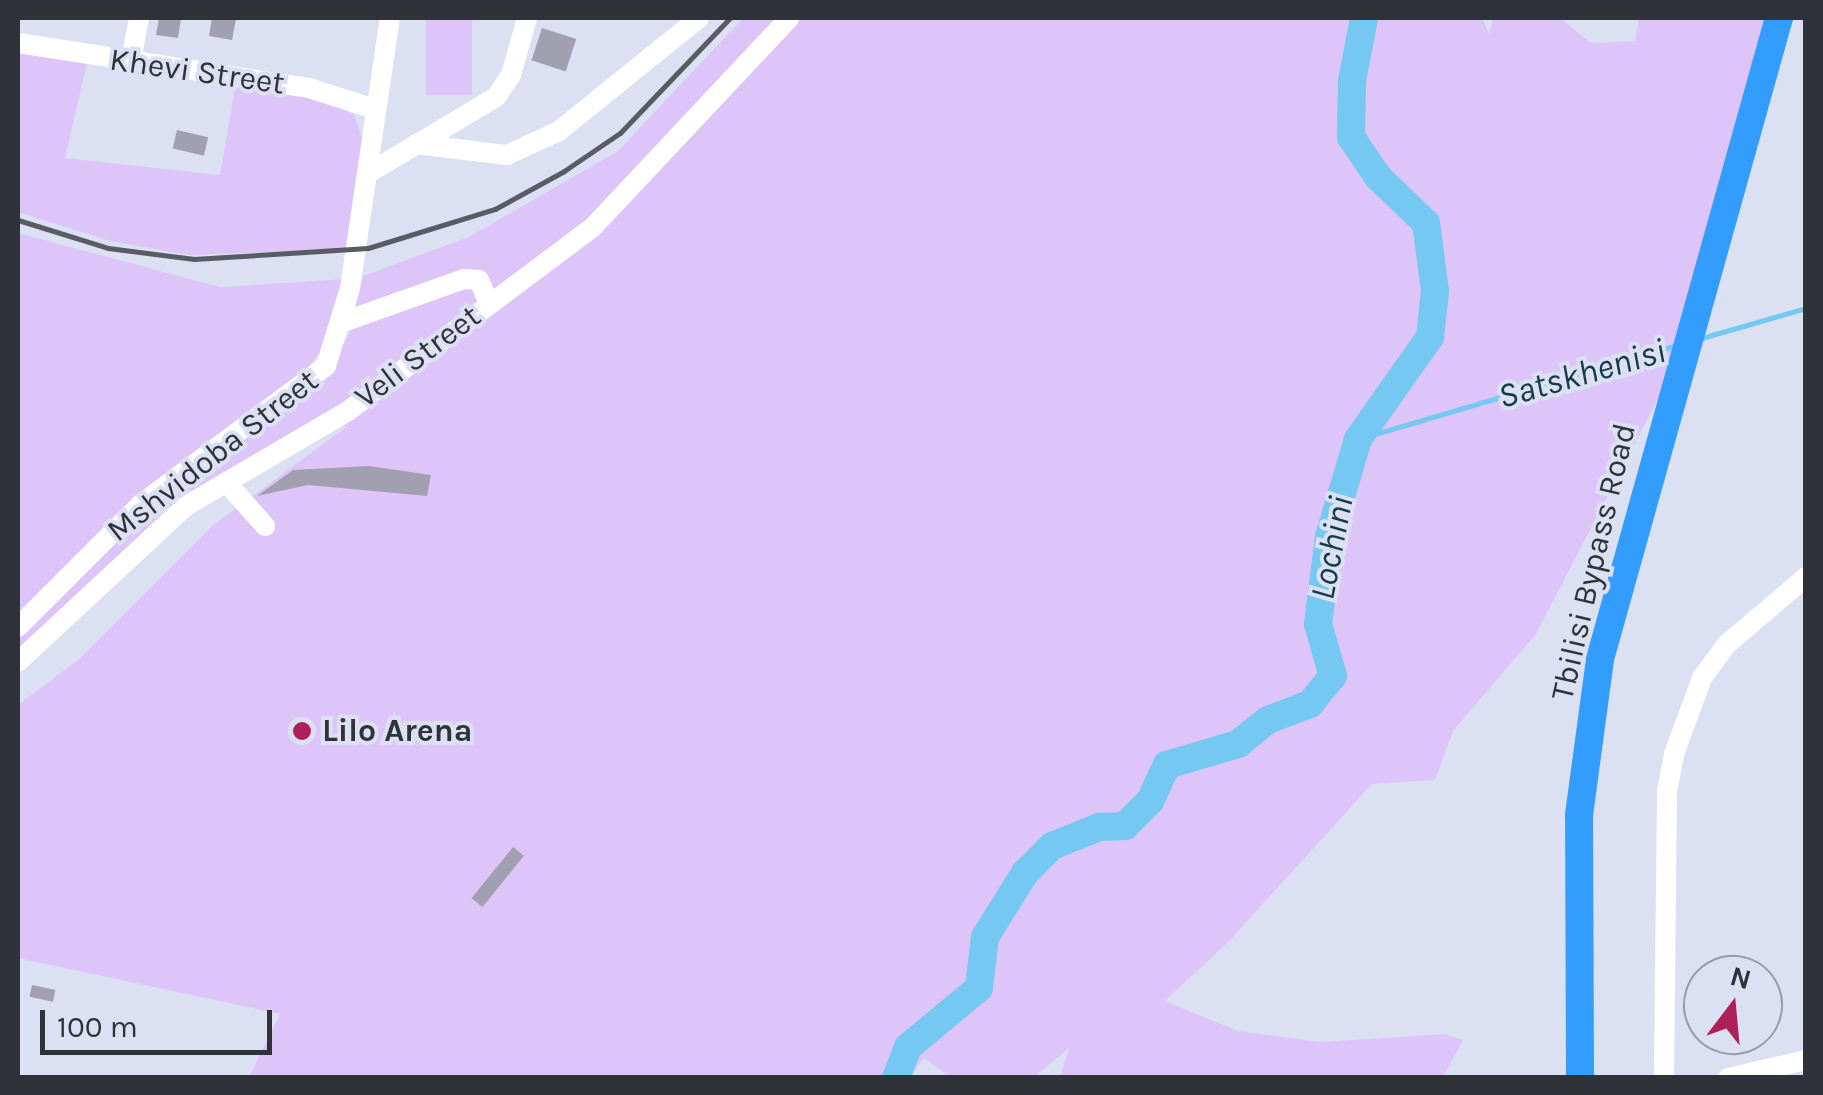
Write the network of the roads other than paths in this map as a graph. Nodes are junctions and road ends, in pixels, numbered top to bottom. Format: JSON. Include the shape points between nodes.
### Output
{"nodes":[{"id":1,"x":139,"y":18,"type":"edge"},
{"id":2,"x":390,"y":18,"type":"edge"},
{"id":3,"x":527,"y":18,"type":"edge"},
{"id":4,"x":700,"y":18,"type":"edge"},
{"id":5,"x":789,"y":18,"type":"edge"},
{"id":6,"x":1779,"y":18,"type":"edge"},
{"id":7,"x":18,"y":44,"type":"edge"},
{"id":8,"x":132,"y":60,"type":"junction"},
{"id":9,"x":375,"y":109,"type":"junction"},
{"id":10,"x":416,"y":144,"type":"junction"},
{"id":11,"x":367,"y":174,"type":"junction"},
{"id":12,"x":489,"y":303,"type":"junction"},
{"id":13,"x":343,"y":322,"type":"junction"},
{"id":14,"x":226,"y":482,"type":"junction"},
{"id":15,"x":265,"y":526,"type":"dead end"},
{"id":16,"x":1806,"y":577,"type":"edge"},
{"id":17,"x":18,"y":627,"type":"edge"},
{"id":18,"x":18,"y":662,"type":"edge"},
{"id":19,"x":1806,"y":1060,"type":"edge"},
{"id":20,"x":1580,"y":1078,"type":"edge"},
{"id":21,"x":1664,"y":1078,"type":"edge"},
{"id":22,"x":1728,"y":1078,"type":"edge"}],
"edges":[{"from":1,"to":8,"type":"street"},
{"from":2,"to":9,"type":"street","name":"Mshvidoba Street"},
{"from":3,"to":10,"type":"street","via":[[511,75],[496,97]]},
{"from":4,"to":10,"type":"street","via":[[559,131],[507,155]]},
{"from":5,"to":12,"type":"street","name":"Veli Street","via":[[604,218]]},
{"from":6,"to":20,"type":"highway","name":"Tbilisi Bypass Road","via":[[1600,658],[1579,815]]},
{"from":7,"to":8,"type":"street","name":"Khevi Street"},
{"from":8,"to":9,"type":"street","name":"Khevi Street","via":[[309,88]]},
{"from":9,"to":11,"type":"street","name":"Mshvidoba Street"},
{"from":10,"to":11,"type":"street"},
{"from":11,"to":13,"type":"street","name":"Mshvidoba Street"},
{"from":12,"to":13,"type":"street","via":[[479,280],[464,278]]},
{"from":12,"to":14,"type":"street","name":"Veli Street","via":[[348,410]]},
{"from":13,"to":17,"type":"street","name":"Mshvidoba Street","via":[[317,374],[141,504]]},
{"from":14,"to":15,"type":"street"},
{"from":14,"to":18,"type":"street","name":"Veli Street","via":[[134,549]]},
{"from":16,"to":21,"type":"street","via":[[1727,644],[1702,678],[1674,754],[1667,791]]},
{"from":19,"to":22,"type":"street"}]}
